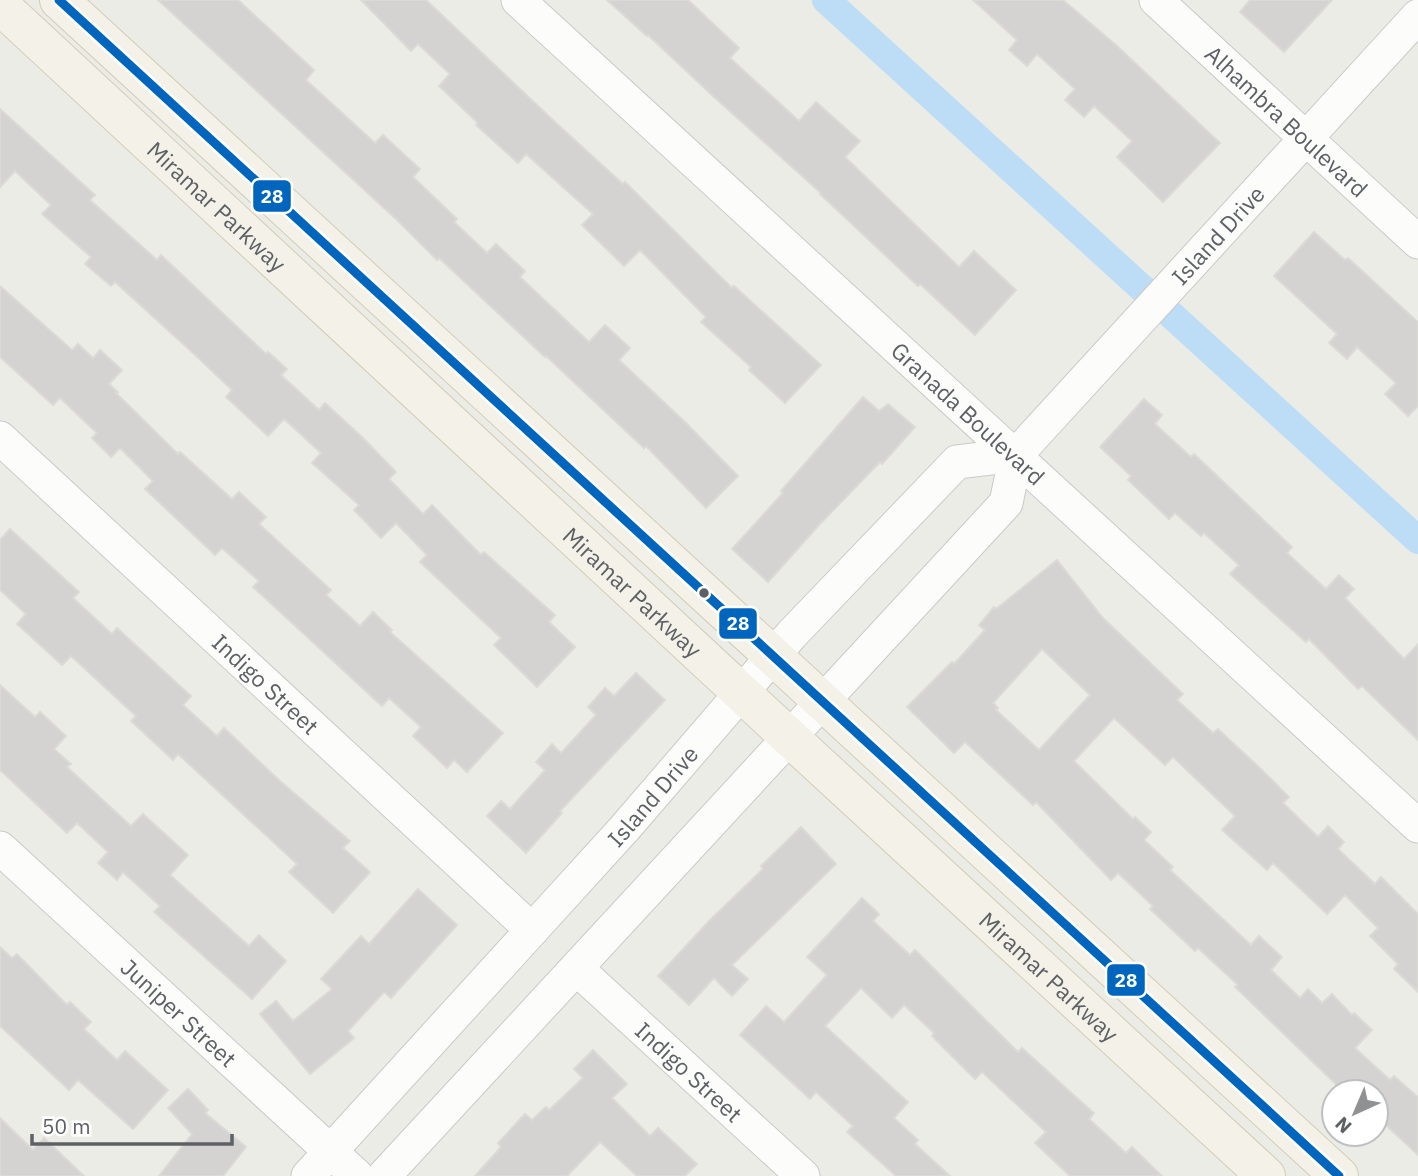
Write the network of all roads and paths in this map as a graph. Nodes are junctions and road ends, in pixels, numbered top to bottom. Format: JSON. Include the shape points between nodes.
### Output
{"nodes":[{"id":1,"x":59,"y":0,"type":"edge"},
{"id":2,"x":518,"y":0,"type":"edge"},
{"id":3,"x":1156,"y":0,"type":"edge"},
{"id":4,"x":0,"y":5,"type":"edge"},
{"id":5,"x":1418,"y":16,"type":"edge"},
{"id":6,"x":1304,"y":138,"type":"junction"},
{"id":7,"x":1418,"y":242,"type":"edge"},
{"id":8,"x":0,"y":438,"type":"edge"},
{"id":9,"x":1016,"y":455,"type":"junction"},
{"id":10,"x":772,"y":657,"type":"junction"},
{"id":11,"x":741,"y":693,"type":"junction"},
{"id":12,"x":822,"y":702,"type":"junction"},
{"id":13,"x":789,"y":737,"type":"junction"},
{"id":14,"x":1418,"y":826,"type":"edge"},
{"id":15,"x":0,"y":848,"type":"edge"},
{"id":16,"x":532,"y":930,"type":"junction"},
{"id":17,"x":577,"y":969,"type":"junction"},
{"id":18,"x":330,"y":1152,"type":"junction"},
{"id":19,"x":308,"y":1176,"type":"edge"},
{"id":20,"x":357,"y":1176,"type":"edge"},
{"id":21,"x":384,"y":1176,"type":"edge"},
{"id":22,"x":803,"y":1176,"type":"edge"},
{"id":23,"x":1266,"y":1176,"type":"edge"},
{"id":24,"x":1339,"y":1176,"type":"edge"}],
"edges":[{"from":1,"to":10,"type":"main road","name":"Miramar Parkway"},
{"from":2,"to":9,"type":"street","name":"Granada Boulevard"},
{"from":3,"to":6,"type":"street","name":"Alhambra Boulevard"},
{"from":4,"to":11,"type":"main road","name":"Miramar Parkway"},
{"from":5,"to":6,"type":"street","name":"Island Drive"},
{"from":6,"to":7,"type":"street","name":"Alhambra Boulevard"},
{"from":6,"to":9,"type":"street","name":"Island Drive"},
{"from":8,"to":16,"type":"street","name":"Indigo Street"},
{"from":9,"to":10,"type":"street","name":"Island Drive","via":[[957,462]]},
{"from":9,"to":12,"type":"street","via":[[1006,503]]},
{"from":9,"to":14,"type":"street","name":"Granada Boulevard"},
{"from":10,"to":11,"type":"street","name":"Island Drive"},
{"from":10,"to":12,"type":"main road","name":"Miramar Parkway"},
{"from":11,"to":13,"type":"main road","name":"Miramar Parkway"},
{"from":11,"to":16,"type":"street","name":"Island Drive"},
{"from":12,"to":13,"type":"street"},
{"from":12,"to":24,"type":"main road","name":"Miramar Parkway"},
{"from":13,"to":17,"type":"street"},
{"from":13,"to":23,"type":"main road","name":"Miramar Parkway"},
{"from":15,"to":18,"type":"street","name":"Juniper Street"},
{"from":16,"to":18,"type":"street","name":"Island Drive"},
{"from":17,"to":21,"type":"street"},
{"from":17,"to":22,"type":"street","name":"Indigo Street"},
{"from":18,"to":19,"type":"street","name":"Island Drive"},
{"from":18,"to":20,"type":"street","name":"Juniper Street"}]}
